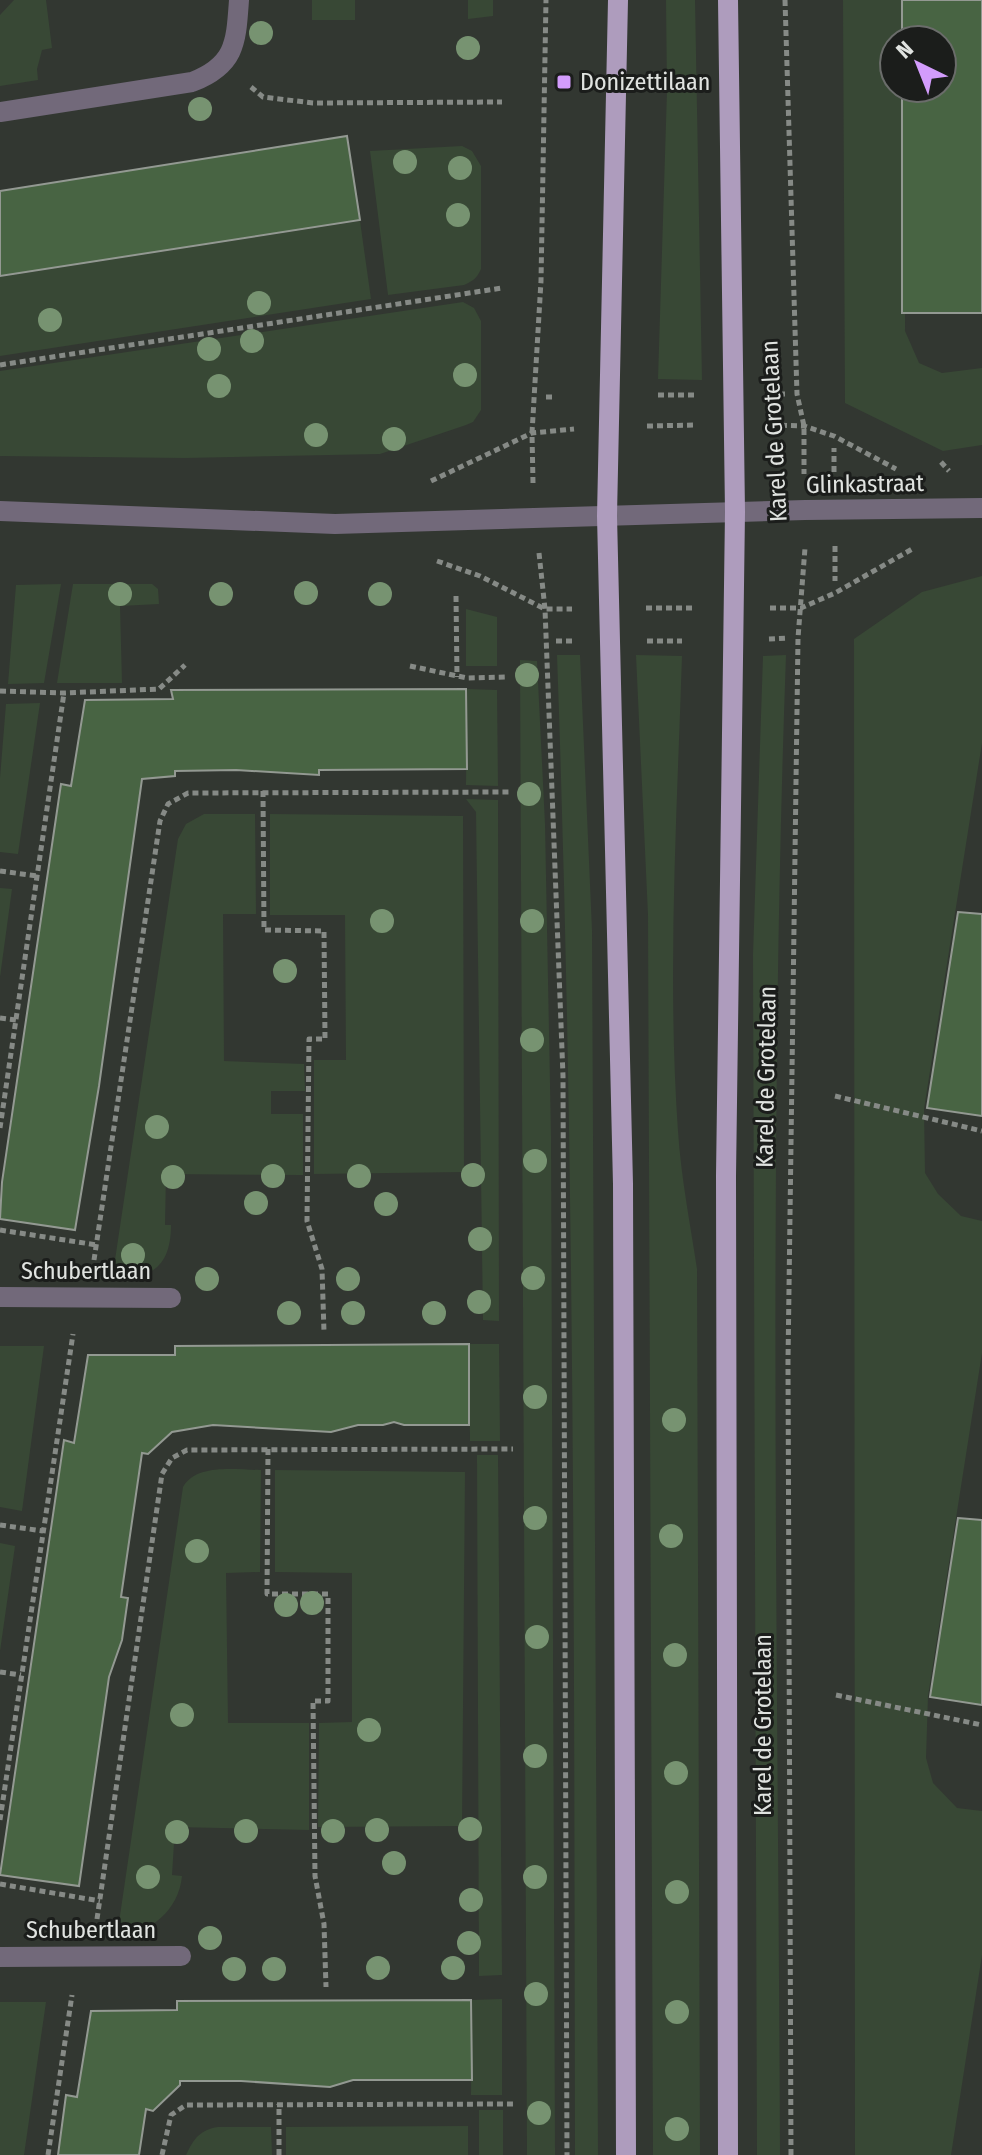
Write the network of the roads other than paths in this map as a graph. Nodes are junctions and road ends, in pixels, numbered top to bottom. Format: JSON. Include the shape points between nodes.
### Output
{"nodes":[{"id":1,"x":239,"y":0,"type":"edge"},
{"id":2,"x":618,"y":0,"type":"edge"},
{"id":3,"x":728,"y":0,"type":"edge"},
{"id":4,"x":0,"y":112,"type":"edge"},
{"id":5,"x":982,"y":508,"type":"edge"},
{"id":6,"x":0,"y":511,"type":"edge"},
{"id":7,"x":735,"y":512,"type":"junction"},
{"id":8,"x":607,"y":516,"type":"junction"},
{"id":9,"x":0,"y":1297,"type":"edge"},
{"id":10,"x":171,"y":1298,"type":"dead end"},
{"id":11,"x":181,"y":1956,"type":"dead end"},
{"id":12,"x":0,"y":1957,"type":"edge"},
{"id":13,"x":626,"y":2155,"type":"edge"},
{"id":14,"x":728,"y":2155,"type":"edge"}],
"edges":[{"from":1,"to":4,"type":"street","via":[[232,53],[206,77]]},
{"from":2,"to":8,"type":"main road"},
{"from":3,"to":7,"type":"main road","name":"Karel de Grotelaan"},
{"from":5,"to":7,"type":"street","name":"Glinkastraat"},
{"from":6,"to":8,"type":"street","via":[[335,524]]},
{"from":7,"to":8,"type":"street","name":"Glinkastraat"},
{"from":7,"to":14,"type":"main road","name":"Karel de Grotelaan","via":[[726,1176]]},
{"from":8,"to":13,"type":"main road","via":[[623,1184]]},
{"from":9,"to":10,"type":"street","name":"Schubertlaan"},
{"from":11,"to":12,"type":"street","name":"Schubertlaan"}]}
